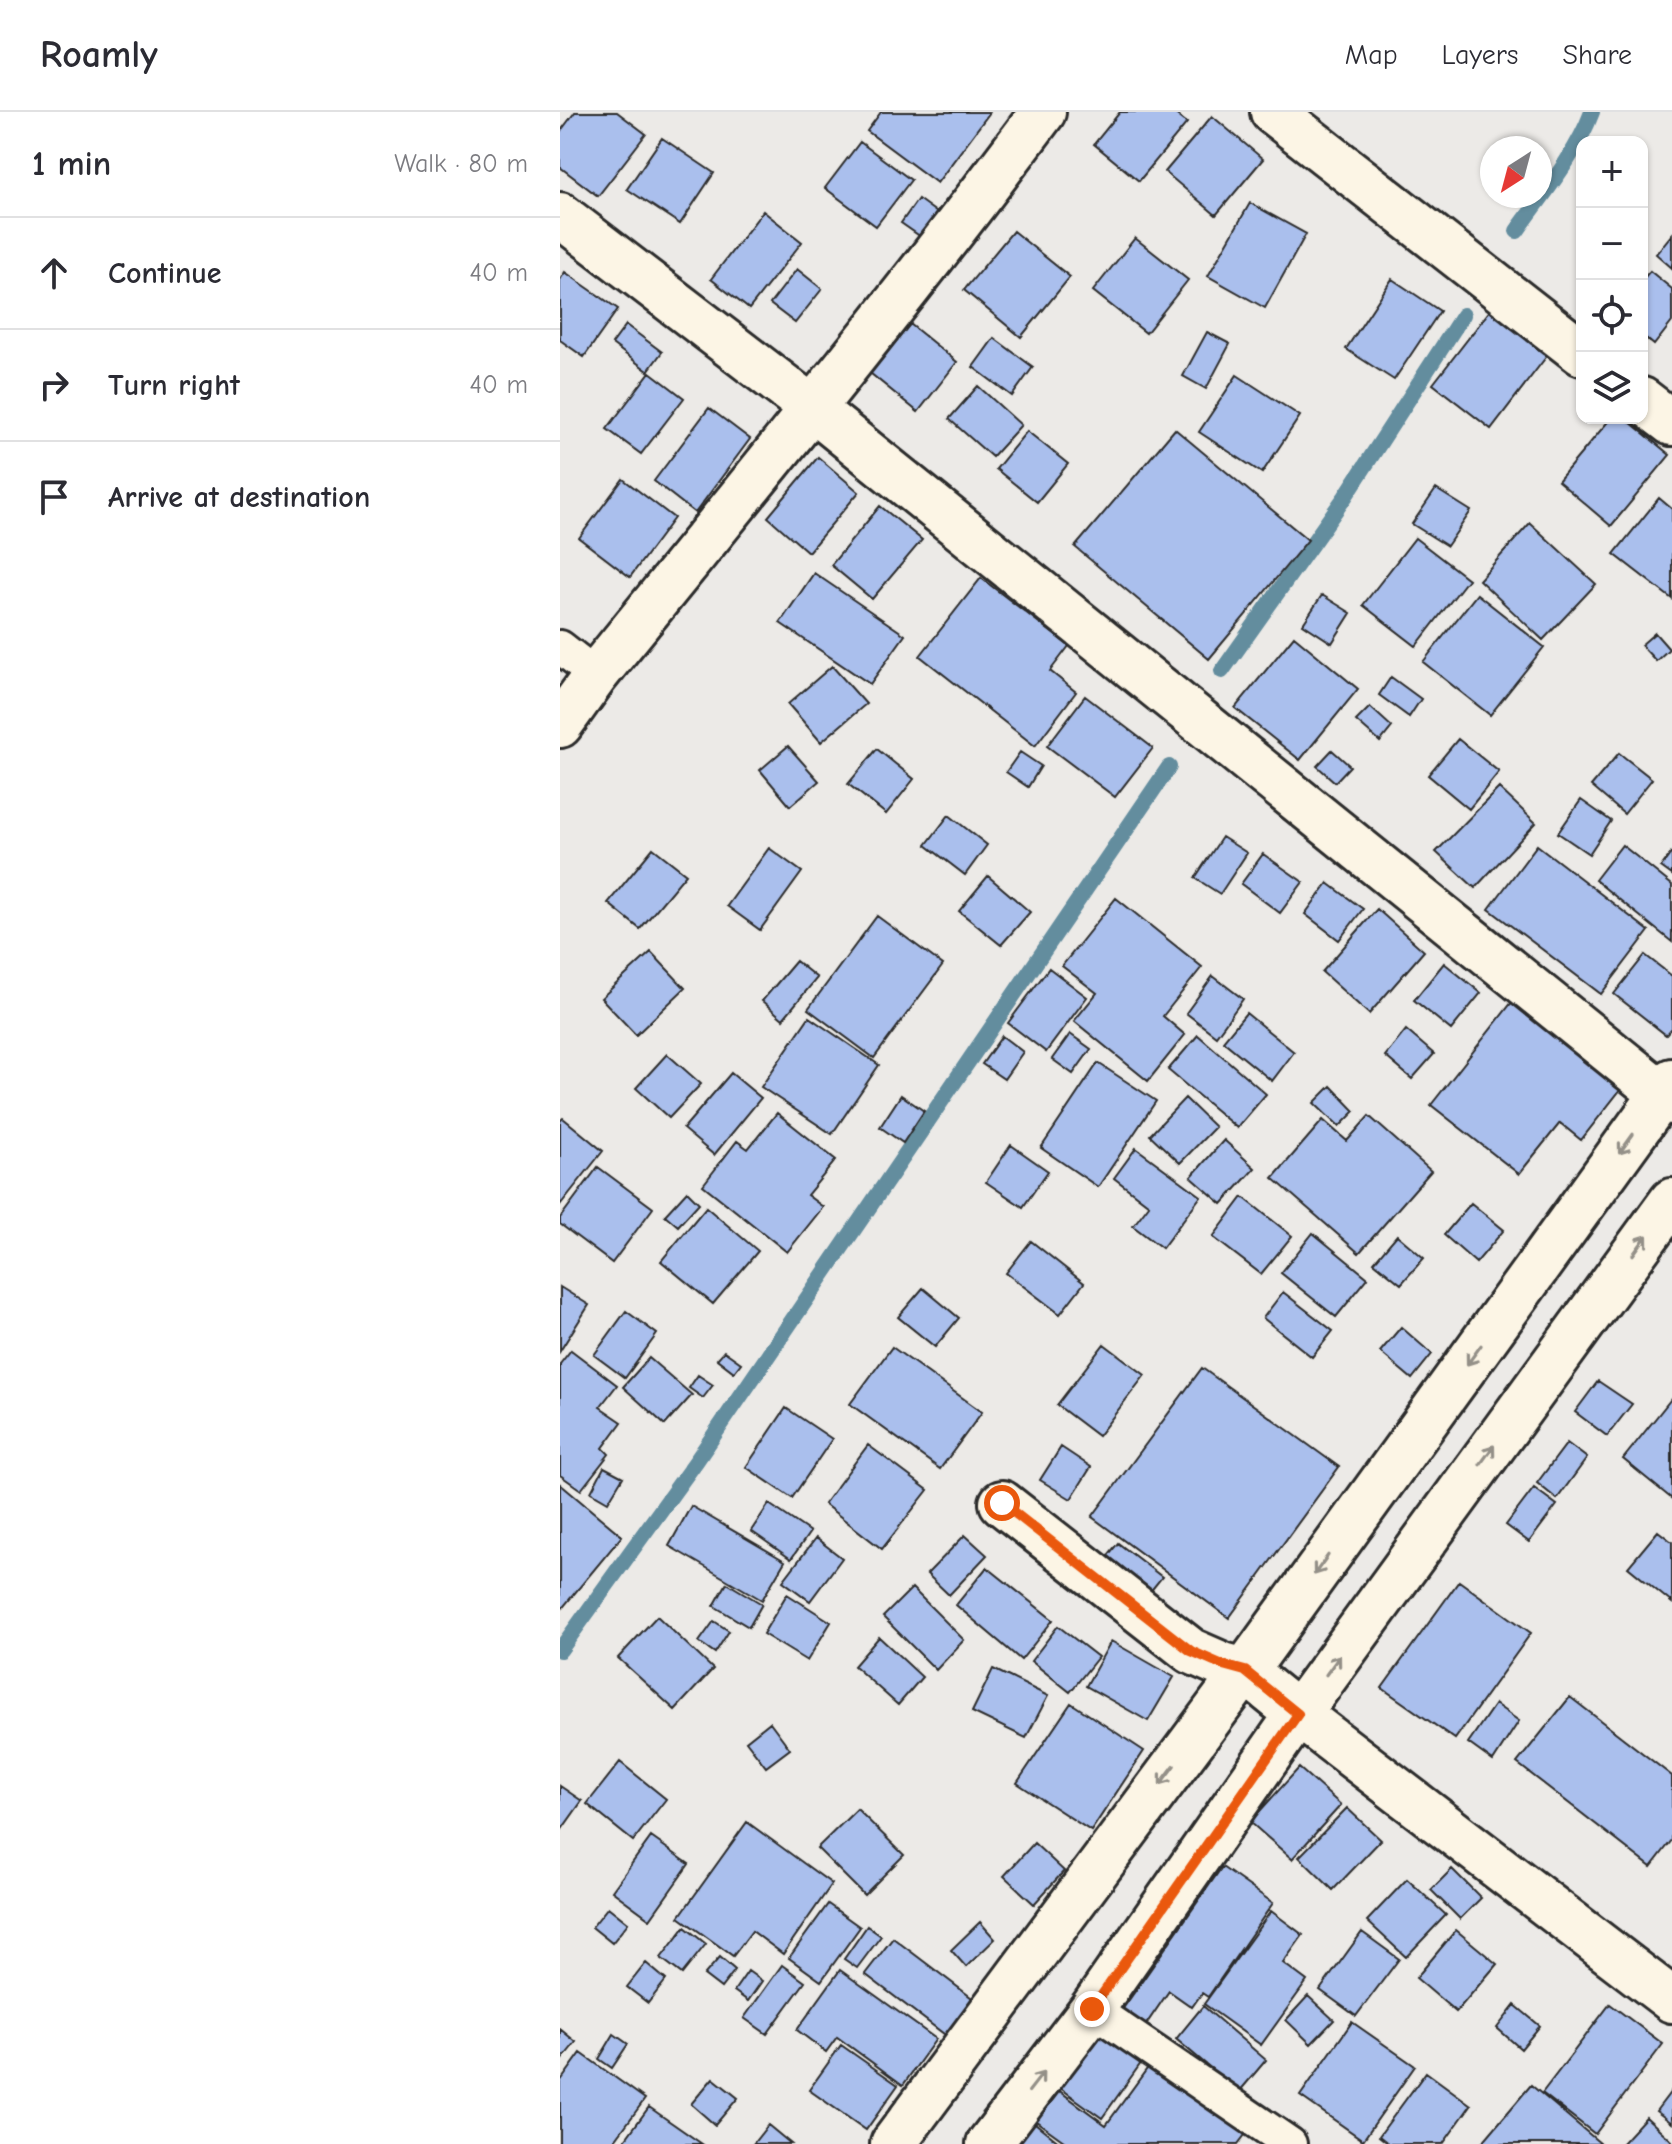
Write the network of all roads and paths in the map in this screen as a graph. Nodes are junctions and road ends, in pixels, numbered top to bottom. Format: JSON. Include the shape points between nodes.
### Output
{"nodes":[{"id":1,"x":1043,"y":112,"type":"edge"},
{"id":2,"x":1273,"y":112,"type":"edge"},
{"id":3,"x":560,"y":215,"type":"edge"},
{"id":4,"x":1581,"y":352,"type":"edge"},
{"id":5,"x":1648,"y":405,"type":"edge"},
{"id":6,"x":812,"y":408,"type":"junction"},
{"id":7,"x":1672,"y":423,"type":"edge"},
{"id":8,"x":560,"y":647,"type":"edge"},
{"id":9,"x":596,"y":675,"type":"junction"},
{"id":10,"x":560,"y":725,"type":"edge"},
{"id":11,"x":1669,"y":1092,"type":"edge"},
{"id":12,"x":1672,"y":1201,"type":"edge"},
{"id":13,"x":1002,"y":1503,"type":"dead end"},
{"id":14,"x":1245,"y":1671,"type":"junction"},
{"id":15,"x":1298,"y":1714,"type":"junction"},
{"id":16,"x":1672,"y":2000,"type":"edge"},
{"id":17,"x":1092,"y":2009,"type":"junction"},
{"id":18,"x":893,"y":2144,"type":"edge"},
{"id":19,"x":989,"y":2144,"type":"edge"},
{"id":20,"x":1290,"y":2144,"type":"edge"}],
"edges":[{"from":1,"to":6,"type":"street"},
{"from":2,"to":4,"type":"street"},
{"from":3,"to":6,"type":"street"},
{"from":5,"to":7,"type":"street"},
{"from":6,"to":9,"type":"street"},
{"from":6,"to":11,"type":"street"},
{"from":8,"to":9,"type":"lane"},
{"from":9,"to":10,"type":"street"},
{"from":11,"to":14,"type":"street","one_way":true},
{"from":15,"to":12,"type":"street","one_way":true},
{"from":13,"to":14,"type":"street","via":[[1191,1651]]},
{"from":14,"to":15,"type":"street"},
{"from":14,"to":18,"type":"street","one_way":true},
{"from":15,"to":16,"type":"street"},
{"from":15,"to":17,"type":"street"},
{"from":19,"to":17,"type":"street","one_way":true},
{"from":17,"to":20,"type":"lane"}]}
